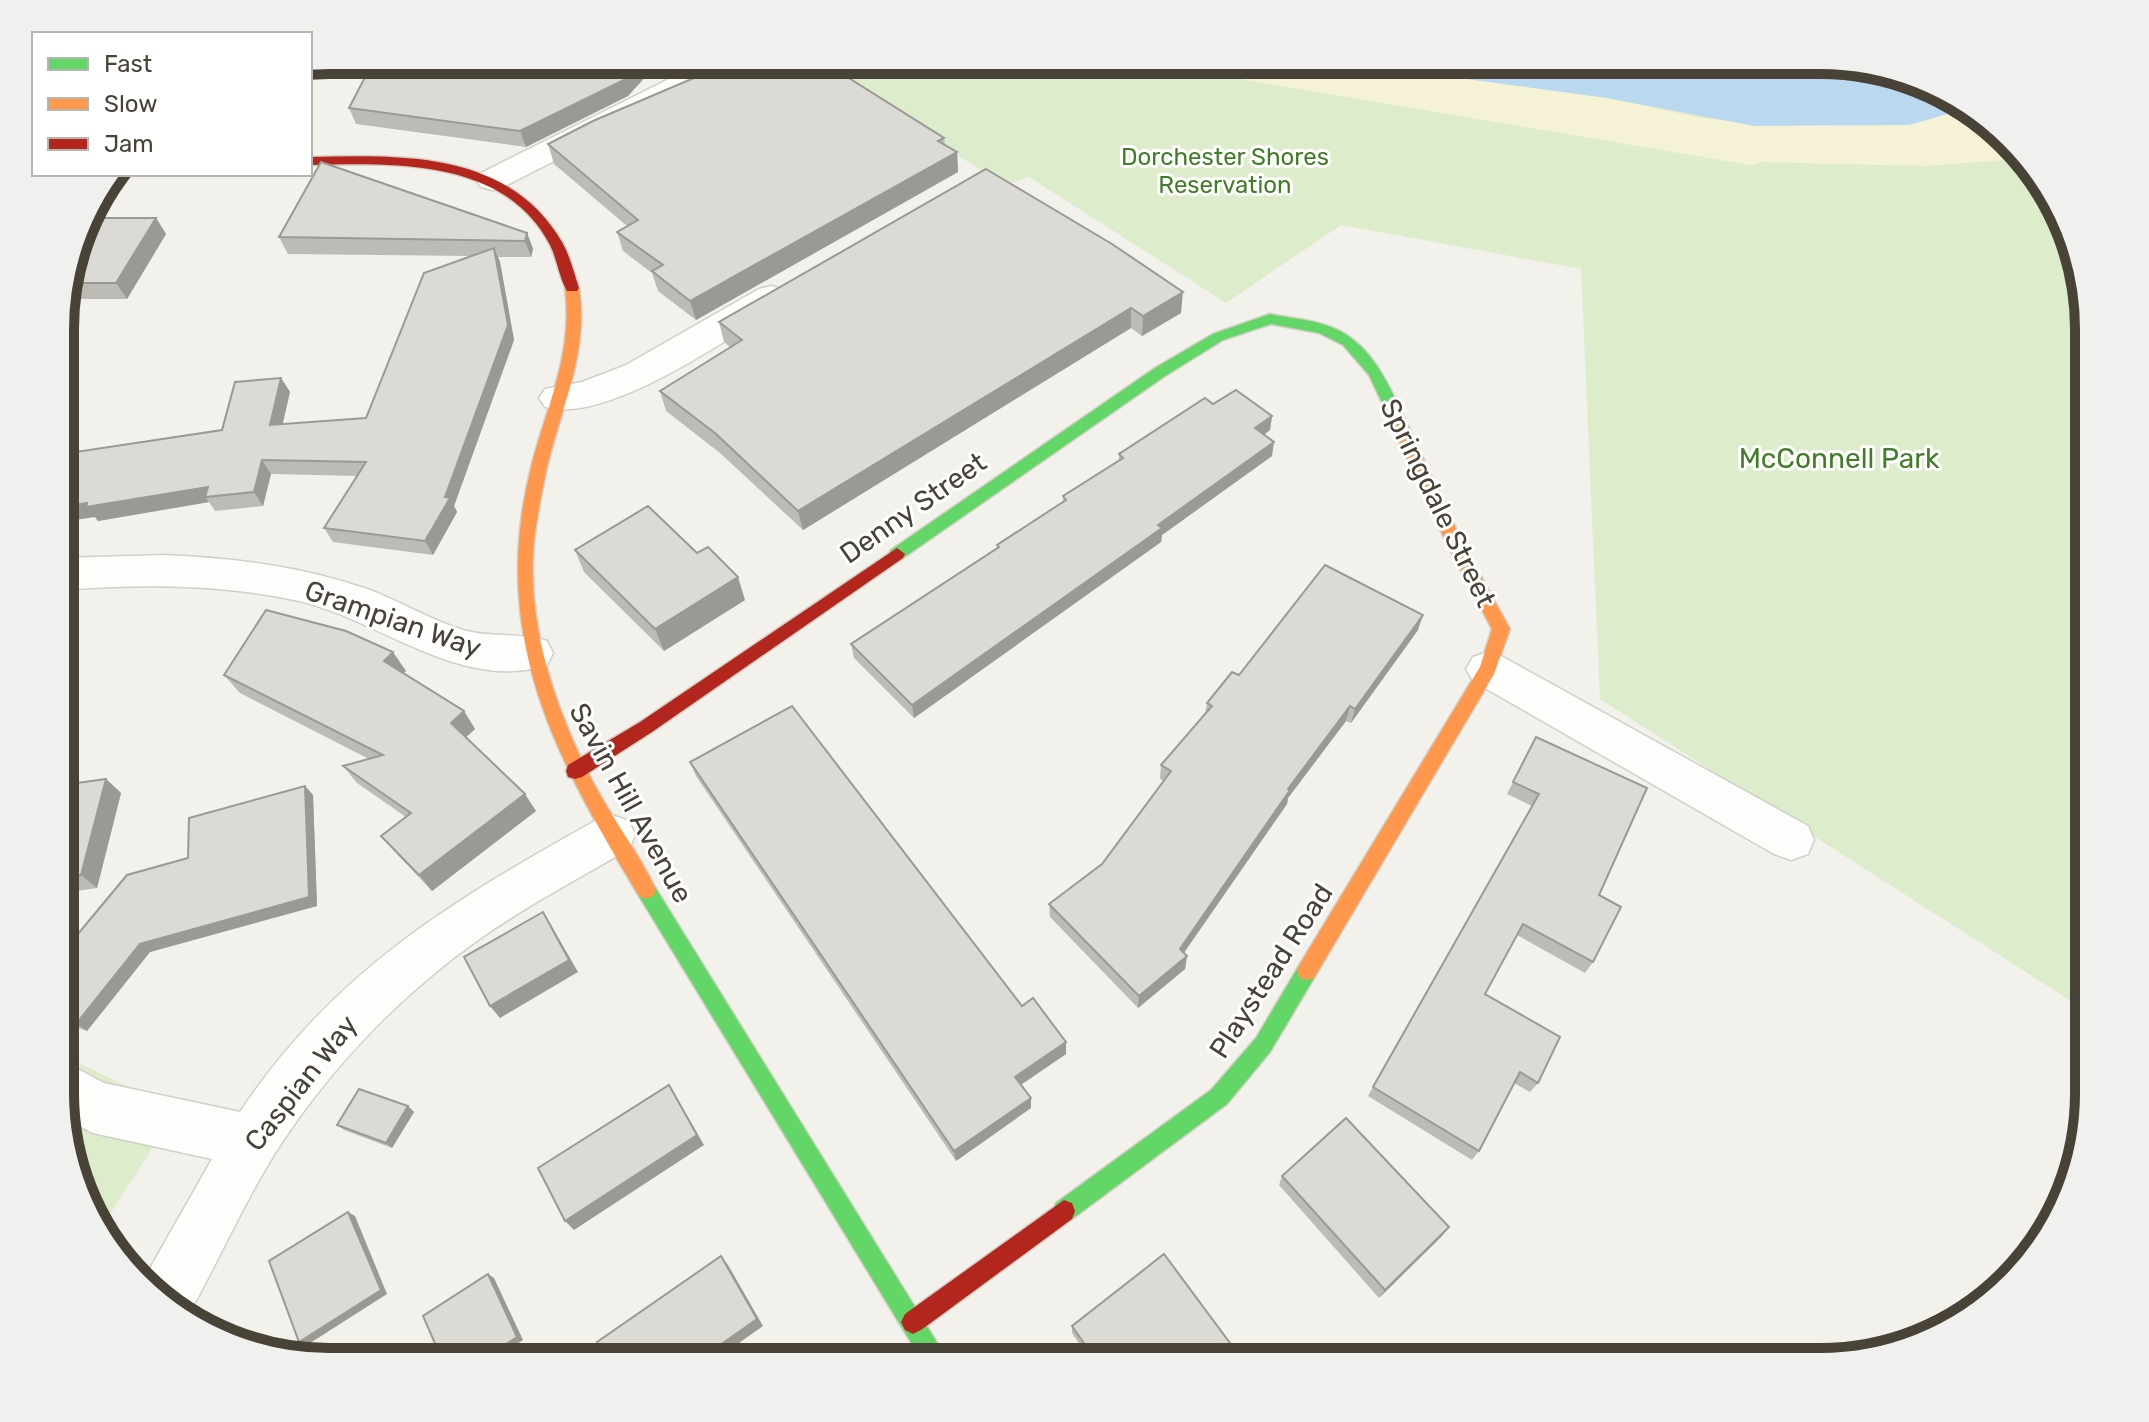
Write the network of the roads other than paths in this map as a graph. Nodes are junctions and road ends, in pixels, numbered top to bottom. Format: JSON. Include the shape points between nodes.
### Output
{"nodes":[{"id":1,"x":702,"y":74,"type":"edge"},
{"id":2,"x":312,"y":161,"type":"edge"},
{"id":3,"x":492,"y":180,"type":"junction"},
{"id":4,"x":795,"y":283,"type":"edge"},
{"id":5,"x":1295,"y":323,"type":"joint"},
{"id":6,"x":558,"y":398,"type":"junction"},
{"id":7,"x":74,"y":574,"type":"edge"},
{"id":8,"x":532,"y":653,"type":"junction"},
{"id":9,"x":1488,"y":669,"type":"junction"},
{"id":10,"x":575,"y":771,"type":"junction"},
{"id":11,"x":612,"y":835,"type":"junction"},
{"id":12,"x":1791,"y":840,"type":"dead end"},
{"id":13,"x":74,"y":1094,"type":"edge"},
{"id":14,"x":253,"y":1141,"type":"junction"},
{"id":15,"x":170,"y":1291,"type":"edge"},
{"id":16,"x":913,"y":1322,"type":"junction"},
{"id":17,"x":928,"y":1348,"type":"edge"}],
"edges":[{"from":1,"to":3,"type":"street"},
{"from":2,"to":3,"type":"street","name":"Savin Hill Avenue","via":[[422,161]]},
{"from":3,"to":6,"type":"street","name":"Savin Hill Avenue","via":[[542,222],[573,285],[576,323]]},
{"from":4,"to":6,"type":"street","via":[[613,386]]},
{"from":5,"to":9,"type":"street","name":"Springdale Street","via":[[1348,342],[1375,373],[1501,629]]},
{"from":5,"to":10,"type":"street","name":"Denny Street","via":[[1270,319],[1244,326],[1192,352]]},
{"from":6,"to":8,"type":"street","name":"Savin Hill Avenue","via":[[528,518]]},
{"from":7,"to":8,"type":"street","name":"Grampian Way","via":[[183,571],[261,578],[345,598],[453,646],[488,654]]},
{"from":8,"to":10,"type":"street","name":"Savin Hill Avenue","via":[[549,716]]},
{"from":9,"to":12,"type":"street"},
{"from":9,"to":16,"type":"street","name":"Playstead Road","via":[[1243,1072],[1219,1097]]},
{"from":10,"to":11,"type":"street","name":"Savin Hill Avenue"},
{"from":11,"to":14,"type":"street","name":"Caspian Way","via":[[443,937],[399,971],[327,1040]]},
{"from":11,"to":16,"type":"street","name":"Savin Hill Avenue"},
{"from":13,"to":14,"type":"street","via":[[93,1107]]},
{"from":14,"to":15,"type":"street","name":"Caspian Way"},
{"from":16,"to":17,"type":"street","name":"Savin Hill Avenue"}]}
